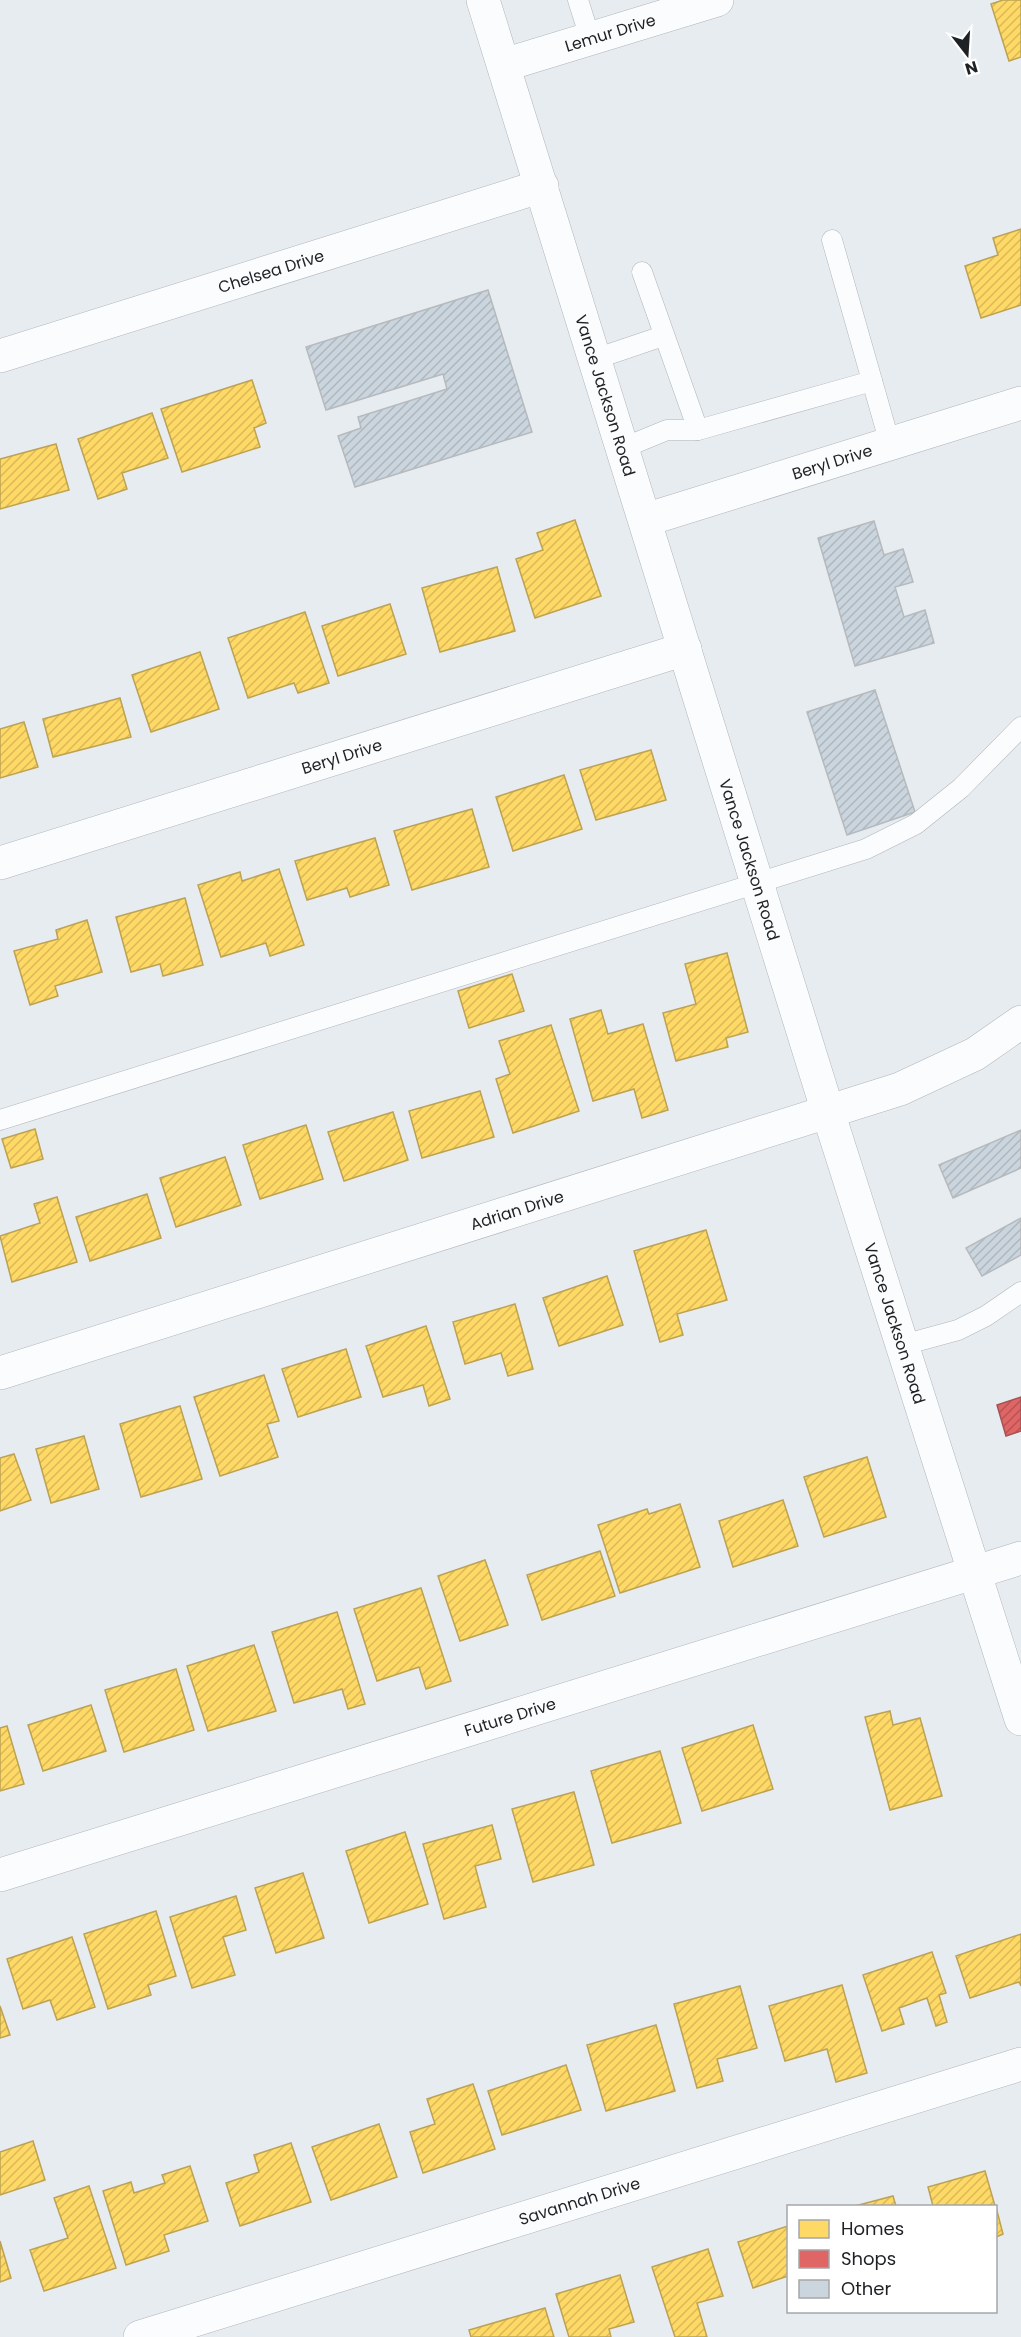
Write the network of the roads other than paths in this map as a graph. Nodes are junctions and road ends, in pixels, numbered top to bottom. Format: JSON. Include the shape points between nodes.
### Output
{"nodes":[{"id":1,"x":483,"y":0,"type":"edge"},
{"id":2,"x":578,"y":0,"type":"edge"},
{"id":3,"x":717,"y":0,"type":"edge"},
{"id":4,"x":661,"y":8,"type":"edge"},
{"id":5,"x":591,"y":38,"type":"junction"},
{"id":6,"x":504,"y":65,"type":"junction"},
{"id":7,"x":542,"y":186,"type":"junction"},
{"id":8,"x":832,"y":240,"type":"dead end"},
{"id":9,"x":642,"y":272,"type":"dead end"},
{"id":10,"x":663,"y":336,"type":"junction"},
{"id":11,"x":0,"y":356,"type":"edge"},
{"id":12,"x":595,"y":359,"type":"junction"},
{"id":13,"x":872,"y":381,"type":"junction"},
{"id":14,"x":1021,"y":403,"type":"edge"},
{"id":15,"x":698,"y":430,"type":"junction"},
{"id":16,"x":890,"y":444,"type":"junction"},
{"id":17,"x":623,"y":448,"type":"junction"},
{"id":18,"x":645,"y":520,"type":"junction"},
{"id":19,"x":685,"y":649,"type":"junction"},
{"id":20,"x":1021,"y":727,"type":"edge"},
{"id":21,"x":0,"y":863,"type":"edge"},
{"id":22,"x":758,"y":884,"type":"junction"},
{"id":23,"x":1021,"y":1022,"type":"edge"},
{"id":24,"x":828,"y":1112,"type":"junction"},
{"id":25,"x":0,"y":1120,"type":"edge"},
{"id":26,"x":1021,"y":1292,"type":"edge"},
{"id":27,"x":903,"y":1345,"type":"junction"},
{"id":28,"x":0,"y":1373,"type":"edge"},
{"id":29,"x":1021,"y":1558,"type":"edge"},
{"id":30,"x":975,"y":1573,"type":"junction"},
{"id":31,"x":1021,"y":1719,"type":"edge"},
{"id":32,"x":0,"y":1875,"type":"edge"},
{"id":33,"x":1021,"y":2064,"type":"edge"},
{"id":34,"x":140,"y":2337,"type":"edge"}],
"edges":[{"from":1,"to":6,"type":"street","name":"Vance Jackson Road"},
{"from":2,"to":5,"type":"lane"},
{"from":3,"to":4,"type":"street","name":"Lemur Drive"},
{"from":4,"to":5,"type":"street","name":"Lemur Drive"},
{"from":5,"to":6,"type":"street","name":"Lemur Drive"},
{"from":6,"to":7,"type":"street","name":"Vance Jackson Road"},
{"from":7,"to":11,"type":"street","name":"Chelsea Drive"},
{"from":7,"to":12,"type":"street","name":"Vance Jackson Road"},
{"from":8,"to":13,"type":"lane"},
{"from":9,"to":10,"type":"lane"},
{"from":10,"to":12,"type":"lane"},
{"from":10,"to":15,"type":"lane"},
{"from":12,"to":17,"type":"street","name":"Vance Jackson Road"},
{"from":13,"to":15,"type":"lane"},
{"from":13,"to":16,"type":"lane"},
{"from":14,"to":16,"type":"street","name":"Beryl Drive"},
{"from":15,"to":17,"type":"lane","via":[[667,430]]},
{"from":16,"to":18,"type":"street","name":"Beryl Drive"},
{"from":17,"to":18,"type":"street","name":"Vance Jackson Road"},
{"from":18,"to":19,"type":"street","name":"Vance Jackson Road"},
{"from":19,"to":21,"type":"street","name":"Beryl Drive"},
{"from":19,"to":22,"type":"street","name":"Vance Jackson Road"},
{"from":20,"to":22,"type":"lane","via":[[961,788],[916,824],[866,849]]},
{"from":22,"to":24,"type":"street","name":"Vance Jackson Road"},
{"from":22,"to":25,"type":"lane"},
{"from":23,"to":24,"type":"street","name":"Adrian Drive","via":[[975,1054],[936,1074]]},
{"from":24,"to":27,"type":"street","name":"Vance Jackson Road"},
{"from":24,"to":28,"type":"street","name":"Adrian Drive"},
{"from":26,"to":27,"type":"lane","via":[[958,1330]]},
{"from":27,"to":30,"type":"street","name":"Vance Jackson Road"},
{"from":29,"to":30,"type":"street","name":"Future Drive"},
{"from":30,"to":31,"type":"street","name":"Vance Jackson Road"},
{"from":30,"to":32,"type":"street","name":"Future Drive"},
{"from":33,"to":34,"type":"street","name":"Savannah Drive"}]}
